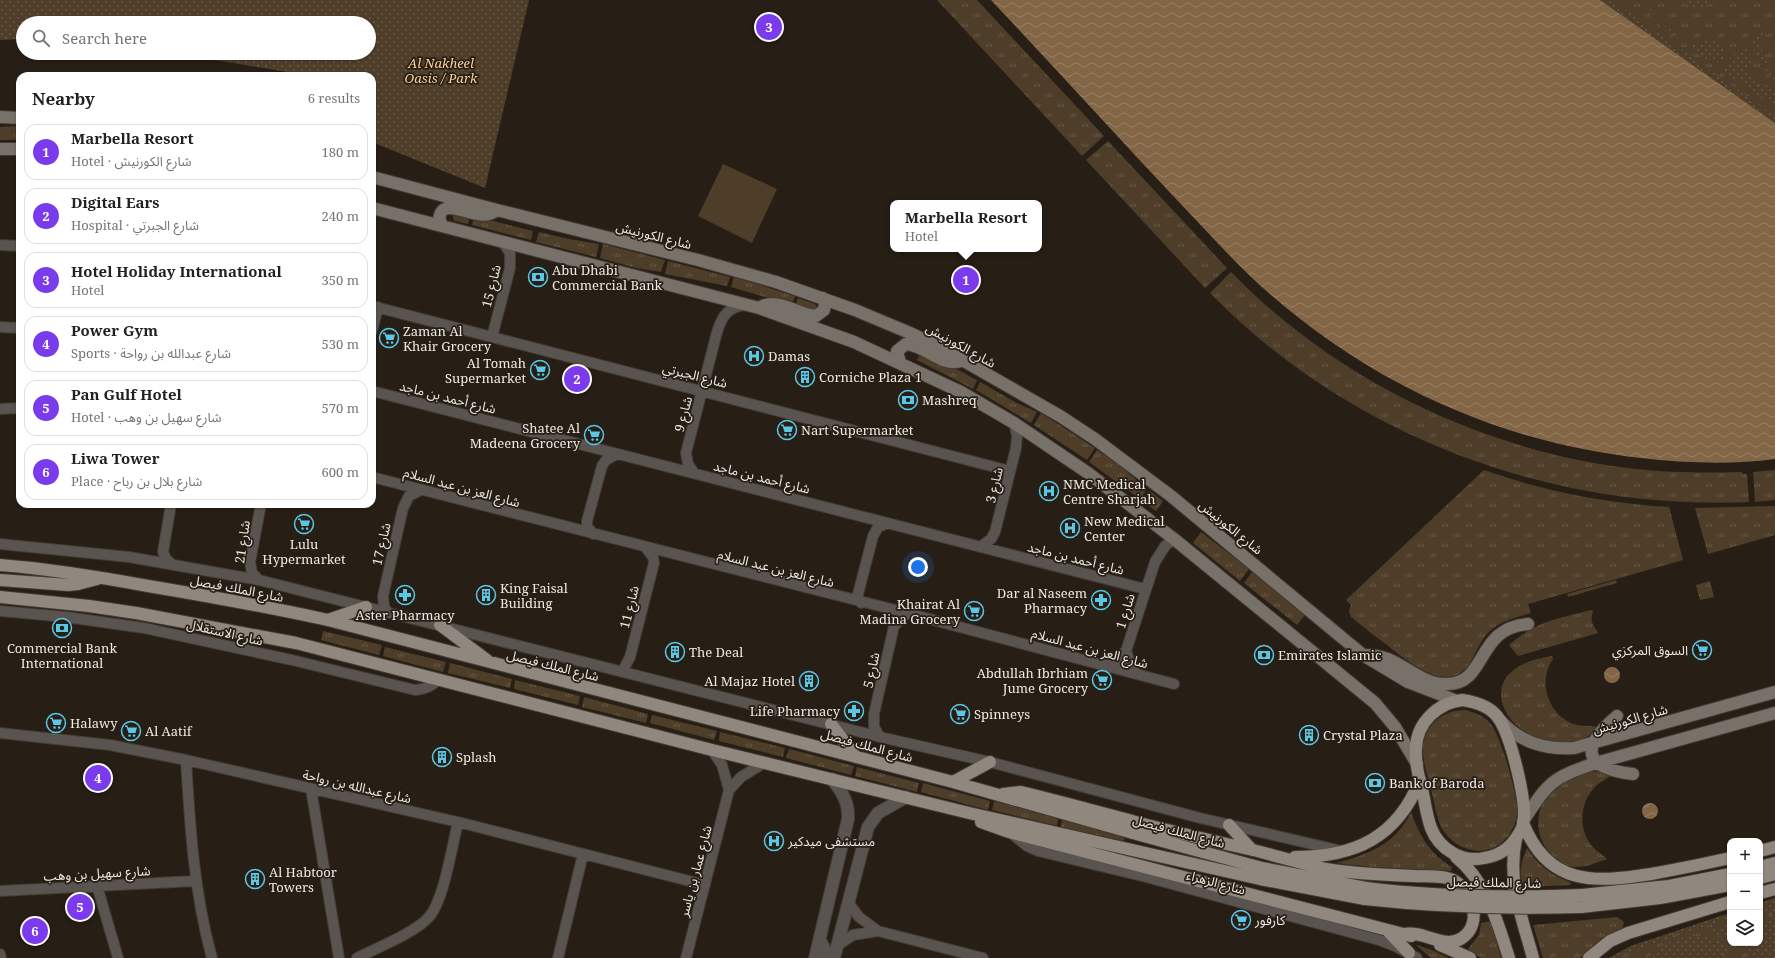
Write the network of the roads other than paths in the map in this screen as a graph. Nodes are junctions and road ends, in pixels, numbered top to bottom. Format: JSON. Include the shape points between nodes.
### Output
{"nodes":[{"id":1,"x":0,"y":117,"type":"edge"},
{"id":2,"x":16,"y":118,"type":"edge"},
{"id":3,"x":0,"y":149,"type":"edge"},
{"id":4,"x":16,"y":149,"type":"edge"},
{"id":5,"x":376,"y":178,"type":"edge"},
{"id":6,"x":376,"y":209,"type":"edge"},
{"id":7,"x":497,"y":210,"type":"junction"},
{"id":8,"x":442,"y":226,"type":"junction"},
{"id":9,"x":503,"y":242,"type":"junction"},
{"id":10,"x":0,"y":245,"type":"edge"},
{"id":11,"x":16,"y":246,"type":"edge"},
{"id":12,"x":823,"y":298,"type":"junction"},
{"id":13,"x":746,"y":304,"type":"junction"},
{"id":14,"x":376,"y":306,"type":"edge"},
{"id":15,"x":759,"y":308,"type":"junction"},
{"id":16,"x":0,"y":327,"type":"edge"},
{"id":17,"x":16,"y":328,"type":"edge"},
{"id":18,"x":492,"y":337,"type":"junction"},
{"id":19,"x":962,"y":360,"type":"junction"},
{"id":20,"x":900,"y":363,"type":"junction"},
{"id":21,"x":702,"y":391,"type":"junction"},
{"id":22,"x":376,"y":392,"type":"edge"},
{"id":23,"x":16,"y":408,"type":"edge"},
{"id":24,"x":0,"y":409,"type":"edge"},
{"id":25,"x":1014,"y":423,"type":"junction"},
{"id":26,"x":617,"y":454,"type":"junction"},
{"id":27,"x":1010,"y":471,"type":"junction"},
{"id":28,"x":694,"y":473,"type":"junction"},
{"id":29,"x":376,"y":478,"type":"edge"},
{"id":30,"x":421,"y":490,"type":"junction"},
{"id":31,"x":170,"y":508,"type":"edge"},
{"id":32,"x":260,"y":508,"type":"edge"},
{"id":33,"x":888,"y":523,"type":"junction"},
{"id":34,"x":593,"y":534,"type":"junction"},
{"id":35,"x":1174,"y":539,"type":"junction"},
{"id":36,"x":0,"y":544,"type":"edge"},
{"id":37,"x":980,"y":547,"type":"junction"},
{"id":38,"x":646,"y":548,"type":"junction"},
{"id":39,"x":172,"y":564,"type":"junction"},
{"id":40,"x":0,"y":565,"type":"edge"},
{"id":41,"x":100,"y":578,"type":"junction"},
{"id":42,"x":0,"y":580,"type":"edge"},
{"id":43,"x":259,"y":580,"type":"junction"},
{"id":44,"x":1145,"y":589,"type":"junction"},
{"id":45,"x":0,"y":597,"type":"edge"},
{"id":46,"x":861,"y":603,"type":"junction"},
{"id":47,"x":366,"y":607,"type":"junction"},
{"id":48,"x":0,"y":612,"type":"edge"},
{"id":49,"x":387,"y":612,"type":"junction"},
{"id":50,"x":907,"y":613,"type":"junction"},
{"id":51,"x":328,"y":620,"type":"junction"},
{"id":52,"x":1528,"y":624,"type":"dead end"},
{"id":53,"x":440,"y":625,"type":"junction"},
{"id":54,"x":1126,"y":651,"type":"junction"},
{"id":55,"x":1363,"y":655,"type":"junction"},
{"id":56,"x":493,"y":664,"type":"junction"},
{"id":57,"x":1104,"y":665,"type":"junction"},
{"id":58,"x":622,"y":672,"type":"junction"},
{"id":59,"x":1136,"y":674,"type":"junction"},
{"id":60,"x":439,"y":679,"type":"junction"},
{"id":61,"x":1174,"y":684,"type":"dead end"},
{"id":62,"x":1775,"y":692,"type":"edge"},
{"id":63,"x":1457,"y":701,"type":"junction"},
{"id":64,"x":1775,"y":713,"type":"edge"},
{"id":65,"x":1617,"y":716,"type":"dead end"},
{"id":66,"x":1499,"y":719,"type":"junction"},
{"id":67,"x":832,"y":724,"type":"junction"},
{"id":68,"x":0,"y":733,"type":"edge"},
{"id":69,"x":880,"y":737,"type":"junction"},
{"id":70,"x":1592,"y":744,"type":"junction"},
{"id":71,"x":712,"y":750,"type":"junction"},
{"id":72,"x":856,"y":757,"type":"junction"},
{"id":73,"x":186,"y":760,"type":"junction"},
{"id":74,"x":990,"y":762,"type":"junction"},
{"id":75,"x":764,"y":763,"type":"junction"},
{"id":76,"x":1596,"y":763,"type":"junction"},
{"id":77,"x":1417,"y":764,"type":"junction"},
{"id":78,"x":1633,"y":774,"type":"dead end"},
{"id":79,"x":832,"y":778,"type":"junction"},
{"id":80,"x":1420,"y":780,"type":"junction"},
{"id":81,"x":953,"y":782,"type":"junction"},
{"id":82,"x":311,"y":789,"type":"junction"},
{"id":83,"x":729,"y":790,"type":"junction"},
{"id":84,"x":999,"y":795,"type":"junction"},
{"id":85,"x":906,"y":797,"type":"junction"},
{"id":86,"x":969,"y":813,"type":"junction"},
{"id":87,"x":458,"y":822,"type":"junction"},
{"id":88,"x":1523,"y":822,"type":"junction"},
{"id":89,"x":1229,"y":825,"type":"junction"},
{"id":90,"x":1009,"y":832,"type":"junction"},
{"id":91,"x":1516,"y":839,"type":"junction"},
{"id":92,"x":843,"y":843,"type":"junction"},
{"id":93,"x":1775,"y":847,"type":"edge"},
{"id":94,"x":1252,"y":850,"type":"junction"},
{"id":95,"x":1763,"y":850,"type":"edge"},
{"id":96,"x":1346,"y":852,"type":"junction"},
{"id":97,"x":1450,"y":852,"type":"junction"},
{"id":98,"x":583,"y":854,"type":"junction"},
{"id":99,"x":1282,"y":858,"type":"junction"},
{"id":100,"x":1727,"y":859,"type":"edge"},
{"id":101,"x":1775,"y":863,"type":"edge"},
{"id":102,"x":1763,"y":866,"type":"edge"},
{"id":103,"x":1775,"y":874,"type":"edge"},
{"id":104,"x":1727,"y":875,"type":"edge"},
{"id":105,"x":1763,"y":877,"type":"edge"},
{"id":106,"x":195,"y":881,"type":"junction"},
{"id":107,"x":705,"y":885,"type":"junction"},
{"id":108,"x":97,"y":886,"type":"junction"},
{"id":109,"x":1727,"y":886,"type":"edge"},
{"id":110,"x":0,"y":891,"type":"edge"},
{"id":111,"x":1366,"y":893,"type":"junction"},
{"id":112,"x":1581,"y":901,"type":"junction"},
{"id":113,"x":848,"y":902,"type":"junction"},
{"id":114,"x":1727,"y":903,"type":"edge"},
{"id":115,"x":1386,"y":929,"type":"junction"},
{"id":116,"x":878,"y":931,"type":"junction"},
{"id":117,"x":1404,"y":934,"type":"junction"},
{"id":118,"x":820,"y":940,"type":"junction"},
{"id":119,"x":838,"y":945,"type":"junction"},
{"id":120,"x":0,"y":954,"type":"edge"},
{"id":121,"x":1413,"y":956,"type":"edge"},
{"id":122,"x":1,"y":958,"type":"edge"},
{"id":123,"x":118,"y":958,"type":"edge"},
{"id":124,"x":212,"y":958,"type":"edge"},
{"id":125,"x":339,"y":958,"type":"edge"},
{"id":126,"x":357,"y":958,"type":"edge"},
{"id":127,"x":558,"y":958,"type":"edge"},
{"id":128,"x":686,"y":958,"type":"edge"},
{"id":129,"x":815,"y":958,"type":"edge"},
{"id":130,"x":824,"y":958,"type":"edge"},
{"id":131,"x":834,"y":958,"type":"edge"},
{"id":132,"x":983,"y":958,"type":"edge"},
{"id":133,"x":1470,"y":958,"type":"edge"},
{"id":134,"x":1509,"y":958,"type":"edge"},
{"id":135,"x":1533,"y":958,"type":"edge"},
{"id":136,"x":1589,"y":958,"type":"edge"}],
"edges":[{"from":1,"to":2,"type":"main road"},
{"from":3,"to":4,"type":"main road"},
{"from":5,"to":7,"type":"main road","name":"شارع الكورنيش"},
{"from":6,"to":8,"type":"main road"},
{"from":7,"to":8,"type":"main road","via":[[485,215],[447,208],[439,215]]},
{"from":7,"to":12,"type":"main road","name":"شارع الكورنيش","via":[[721,266]]},
{"from":8,"to":9,"type":"main road"},
{"from":9,"to":13,"type":"main road"},
{"from":9,"to":18,"type":"street","name":"شارع 15","via":[[510,253],[510,268]]},
{"from":10,"to":11,"type":"street"},
{"from":12,"to":15,"type":"main road","via":[[824,310],[816,316],[774,304],[766,304]]},
{"from":12,"to":19,"type":"main road","name":"شارع الكورنيش","via":[[884,321]]},
{"from":13,"to":15,"type":"main road"},
{"from":13,"to":21,"type":"street","name":"شارع 9","via":[[733,308],[723,317]]},
{"from":14,"to":18,"type":"street","name":"شارع الجبرتي"},
{"from":15,"to":20,"type":"main road","via":[[839,336]]},
{"from":16,"to":17,"type":"street"},
{"from":18,"to":21,"type":"street","name":"شارع الجبرتي"},
{"from":19,"to":20,"type":"main road","via":[[950,362],[906,344],[897,351]]},
{"from":19,"to":55,"type":"main road","name":"شارع الكورنيش","via":[[1060,416],[1128,462]]},
{"from":20,"to":25,"type":"main road","via":[[960,392]]},
{"from":21,"to":27,"type":"street","name":"شارع الجبرتي"},
{"from":21,"to":28,"type":"street","name":"شارع 9","via":[[686,453],[688,464]]},
{"from":22,"to":26,"type":"street","name":"شارع أحمد بن ماجد"},
{"from":23,"to":24,"type":"street"},
{"from":25,"to":27,"type":"street","name":"شارع 3","via":[[1017,441]]},
{"from":25,"to":35,"type":"main road","via":[[1088,473]]},
{"from":26,"to":28,"type":"street","name":"شارع أحمد بن ماجد"},
{"from":26,"to":34,"type":"street","via":[[606,460],[600,472],[587,521],[587,526]]},
{"from":27,"to":37,"type":"street","name":"شارع 3","via":[[995,532]]},
{"from":28,"to":33,"type":"street","name":"شارع أحمد بن ماجد"},
{"from":29,"to":30,"type":"street","name":"شارع العز بن عبد السلام"},
{"from":30,"to":34,"type":"street","name":"شارع العز بن عبد السلام"},
{"from":30,"to":49,"type":"street","name":"شارع 17","via":[[409,496],[403,508],[383,596]]},
{"from":31,"to":39,"type":"street","via":[[163,552]]},
{"from":32,"to":43,"type":"street","name":"شارع 21","via":[[250,562],[252,572]]},
{"from":33,"to":37,"type":"street","name":"شارع أحمد بن ماجد"},
{"from":33,"to":46,"type":"street","via":[[878,527],[872,536],[858,594]]},
{"from":34,"to":38,"type":"street","name":"شارع العز بن عبد السلام"},
{"from":35,"to":44,"type":"street","name":"شارع 1","via":[[1157,556]]},
{"from":35,"to":77,"type":"main road","via":[[1375,703],[1395,727]]},
{"from":36,"to":39,"type":"street","name":"شارع الملك فيصل"},
{"from":37,"to":44,"type":"street","name":"شارع أحمد بن ماجد"},
{"from":38,"to":46,"type":"street","name":"شارع العز بن عبد السلام"},
{"from":38,"to":58,"type":"street","name":"شارع 11","via":[[654,563],[630,657]]},
{"from":39,"to":43,"type":"street","name":"شارع الملك فيصل"},
{"from":40,"to":41,"type":"main road","name":"شارع الملك فيصل"},
{"from":41,"to":42,"type":"main road","via":[[68,585]]},
{"from":41,"to":51,"type":"main road","name":"شارع الملك فيصل","via":[[242,601]]},
{"from":43,"to":47,"type":"street","name":"شارع الملك فيصل"},
{"from":44,"to":54,"type":"street","name":"شارع 1"},
{"from":45,"to":60,"type":"main road","name":"شارع الملك فيصل","via":[[89,606],[178,620],[296,643]]},
{"from":46,"to":50,"type":"street","name":"شارع العز بن عبد السلام"},
{"from":47,"to":49,"type":"street","name":"شارع الملك فيصل"},
{"from":47,"to":51,"type":"main road"},
{"from":48,"to":60,"type":"street","name":"شارع الاستقلال","via":[[66,617],[144,628],[415,690],[433,685]]},
{"from":49,"to":53,"type":"street","name":"شارع الملك فيصل"},
{"from":50,"to":57,"type":"street","name":"شارع العز بن عبد السلام"},
{"from":50,"to":69,"type":"street","name":"شارع 5","via":[[894,626],[873,720]]},
{"from":51,"to":56,"type":"main road","name":"شارع الملك فيصل"},
{"from":52,"to":55,"type":"main road","via":[[1513,626],[1500,633],[1490,643],[1471,674],[1454,684],[1434,683],[1389,659]]},
{"from":53,"to":56,"type":"main road"},
{"from":53,"to":58,"type":"street","name":"شارع الملك فيصل"},
{"from":54,"to":57,"type":"street","via":[[1116,660]]},
{"from":54,"to":59,"type":"street"},
{"from":55,"to":63,"type":"main road","name":"شارع الكورنيش","via":[[1408,682]]},
{"from":56,"to":72,"type":"main road","name":"شارع الملك فيصل"},
{"from":57,"to":59,"type":"street","name":"شارع العز بن عبد السلام"},
{"from":58,"to":67,"type":"street","name":"شارع الملك فيصل"},
{"from":59,"to":61,"type":"street","name":"شارع العز بن عبد السلام"},
{"from":60,"to":71,"type":"main road","name":"شارع الملك فيصل"},
{"from":62,"to":70,"type":"main road","name":"شارع الكورنيش"},
{"from":63,"to":66,"type":"main road","via":[[1482,705]]},
{"from":63,"to":77,"type":"main road","via":[[1439,708],[1424,723],[1418,734]]},
{"from":64,"to":76,"type":"main road"},
{"from":65,"to":70,"type":"main road"},
{"from":66,"to":70,"type":"main road","name":"شارع الكورنيش","via":[[1512,732],[1537,745],[1565,749]]},
{"from":66,"to":88,"type":"main road","via":[[1517,769],[1523,803]]},
{"from":67,"to":69,"type":"street","name":"شارع الملك فيصل"},
{"from":67,"to":72,"type":"main road"},
{"from":68,"to":73,"type":"street","name":"شارع عبدالله بن رواحة","via":[[110,745]]},
{"from":69,"to":74,"type":"street","name":"شارع الملك فيصل"},
{"from":70,"to":76,"type":"main road","via":[[1591,753]]},
{"from":71,"to":75,"type":"main road","name":"شارع الملك فيصل"},
{"from":71,"to":83,"type":"street","name":"شارع عمار بن ياسر","via":[[724,769]]},
{"from":72,"to":81,"type":"main road","name":"شارع الملك فيصل"},
{"from":73,"to":82,"type":"street","name":"شارع عبدالله بن رواحة"},
{"from":73,"to":106,"type":"street"},
{"from":74,"to":81,"type":"main road"},
{"from":74,"to":89,"type":"street","name":"شارع الملك فيصل"},
{"from":75,"to":79,"type":"main road","name":"شارع الملك فيصل"},
{"from":75,"to":83,"type":"street","via":[[741,777]]},
{"from":76,"to":78,"type":"main road"},
{"from":76,"to":88,"type":"main road","via":[[1568,773],[1550,784]]},
{"from":77,"to":80,"type":"main road"},
{"from":79,"to":85,"type":"main road","name":"شارع الملك فيصل"},
{"from":79,"to":92,"type":"street","via":[[847,803],[848,819]]},
{"from":80,"to":96,"type":"main road","via":[[1407,808],[1386,831]]},
{"from":80,"to":97,"type":"main road","via":[[1431,828],[1439,842]]},
{"from":81,"to":84,"type":"main road","name":"شارع الملك فيصل"},
{"from":82,"to":87,"type":"street","name":"شارع عبدالله بن رواحة"},
{"from":82,"to":125,"type":"street"},
{"from":83,"to":107,"type":"street","name":"شارع عمار بن ياسر"},
{"from":84,"to":94,"type":"main road","via":[[1021,792]]},
{"from":84,"to":111,"type":"main road","name":"شارع الملك فيصل","via":[[1262,868]]},
{"from":85,"to":86,"type":"main road","name":"شارع الملك فيصل"},
{"from":85,"to":113,"type":"street","via":[[878,813],[868,827]]},
{"from":86,"to":90,"type":"main road","via":[[982,823]]},
{"from":86,"to":111,"type":"main road","name":"شارع الملك فيصل","via":[[1260,879]]},
{"from":87,"to":98,"type":"street","name":"شارع عبدالله بن رواحة"},
{"from":87,"to":126,"type":"street","via":[[440,896],[433,911],[420,925]]},
{"from":88,"to":91,"type":"main road"},
{"from":88,"to":100,"type":"main road","via":[[1534,844],[1545,858],[1560,869],[1582,878],[1618,879]]},
{"from":89,"to":94,"type":"main road"},
{"from":89,"to":96,"type":"street","name":"شارع الملك فيصل"},
{"from":90,"to":115,"type":"main road"},
{"from":90,"to":121,"type":"street","name":"شارع الزهراء","via":[[1038,851],[1146,877],[1372,938]]},
{"from":91,"to":97,"type":"main road","via":[[1504,850],[1485,858],[1465,858]]},
{"from":91,"to":135,"type":"main road","via":[[1512,864],[1514,890]]},
{"from":92,"to":113,"type":"street","via":[[849,835],[855,836],[845,883]]},
{"from":92,"to":118,"type":"street"},
{"from":93,"to":95,"type":"main road"},
{"from":94,"to":99,"type":"main road"},
{"from":96,"to":99,"type":"main road"},
{"from":97,"to":134,"type":"main road","via":[[1469,869],[1483,889],[1494,911]]},
{"from":98,"to":107,"type":"street","name":"شارع عبدالله بن رواحة"},
{"from":98,"to":127,"type":"street"},
{"from":99,"to":117,"type":"main road","via":[[1354,873],[1444,878],[1459,884],[1469,896],[1474,920],[1468,934],[1461,939],[1446,942],[1420,934]]},
{"from":101,"to":102,"type":"main road"},
{"from":103,"to":105,"type":"main road"},
{"from":104,"to":112,"type":"main road","name":"شارع الملك فيصل"},
{"from":106,"to":108,"type":"street","name":"شارع سهيل بن وهب"},
{"from":106,"to":124,"type":"street"},
{"from":107,"to":128,"type":"street","name":"شارع عمار بن ياسر"},
{"from":108,"to":110,"type":"street","name":"شارع سهيل بن وهب"},
{"from":108,"to":123,"type":"street"},
{"from":109,"to":112,"type":"main road","name":"شارع الملك فيصل","via":[[1660,898]]},
{"from":111,"to":112,"type":"main road","name":"شارع الملك فيصل","bridge":true,"via":[[1451,907],[1494,908]]},
{"from":113,"to":116,"type":"street","via":[[859,917]]},
{"from":113,"to":119,"type":"street"},
{"from":114,"to":136,"type":"main road","via":[[1628,933],[1610,941]]},
{"from":115,"to":117,"type":"main road"},
{"from":115,"to":121,"type":"main road"},
{"from":116,"to":119,"type":"street","via":[[853,935]]},
{"from":116,"to":132,"type":"street"},
{"from":117,"to":133,"type":"main road","via":[[1450,948]]},
{"from":118,"to":129,"type":"street"},
{"from":118,"to":130,"type":"street","via":[[824,948]]},
{"from":119,"to":131,"type":"street"},
{"from":120,"to":122,"type":"street"}]}
